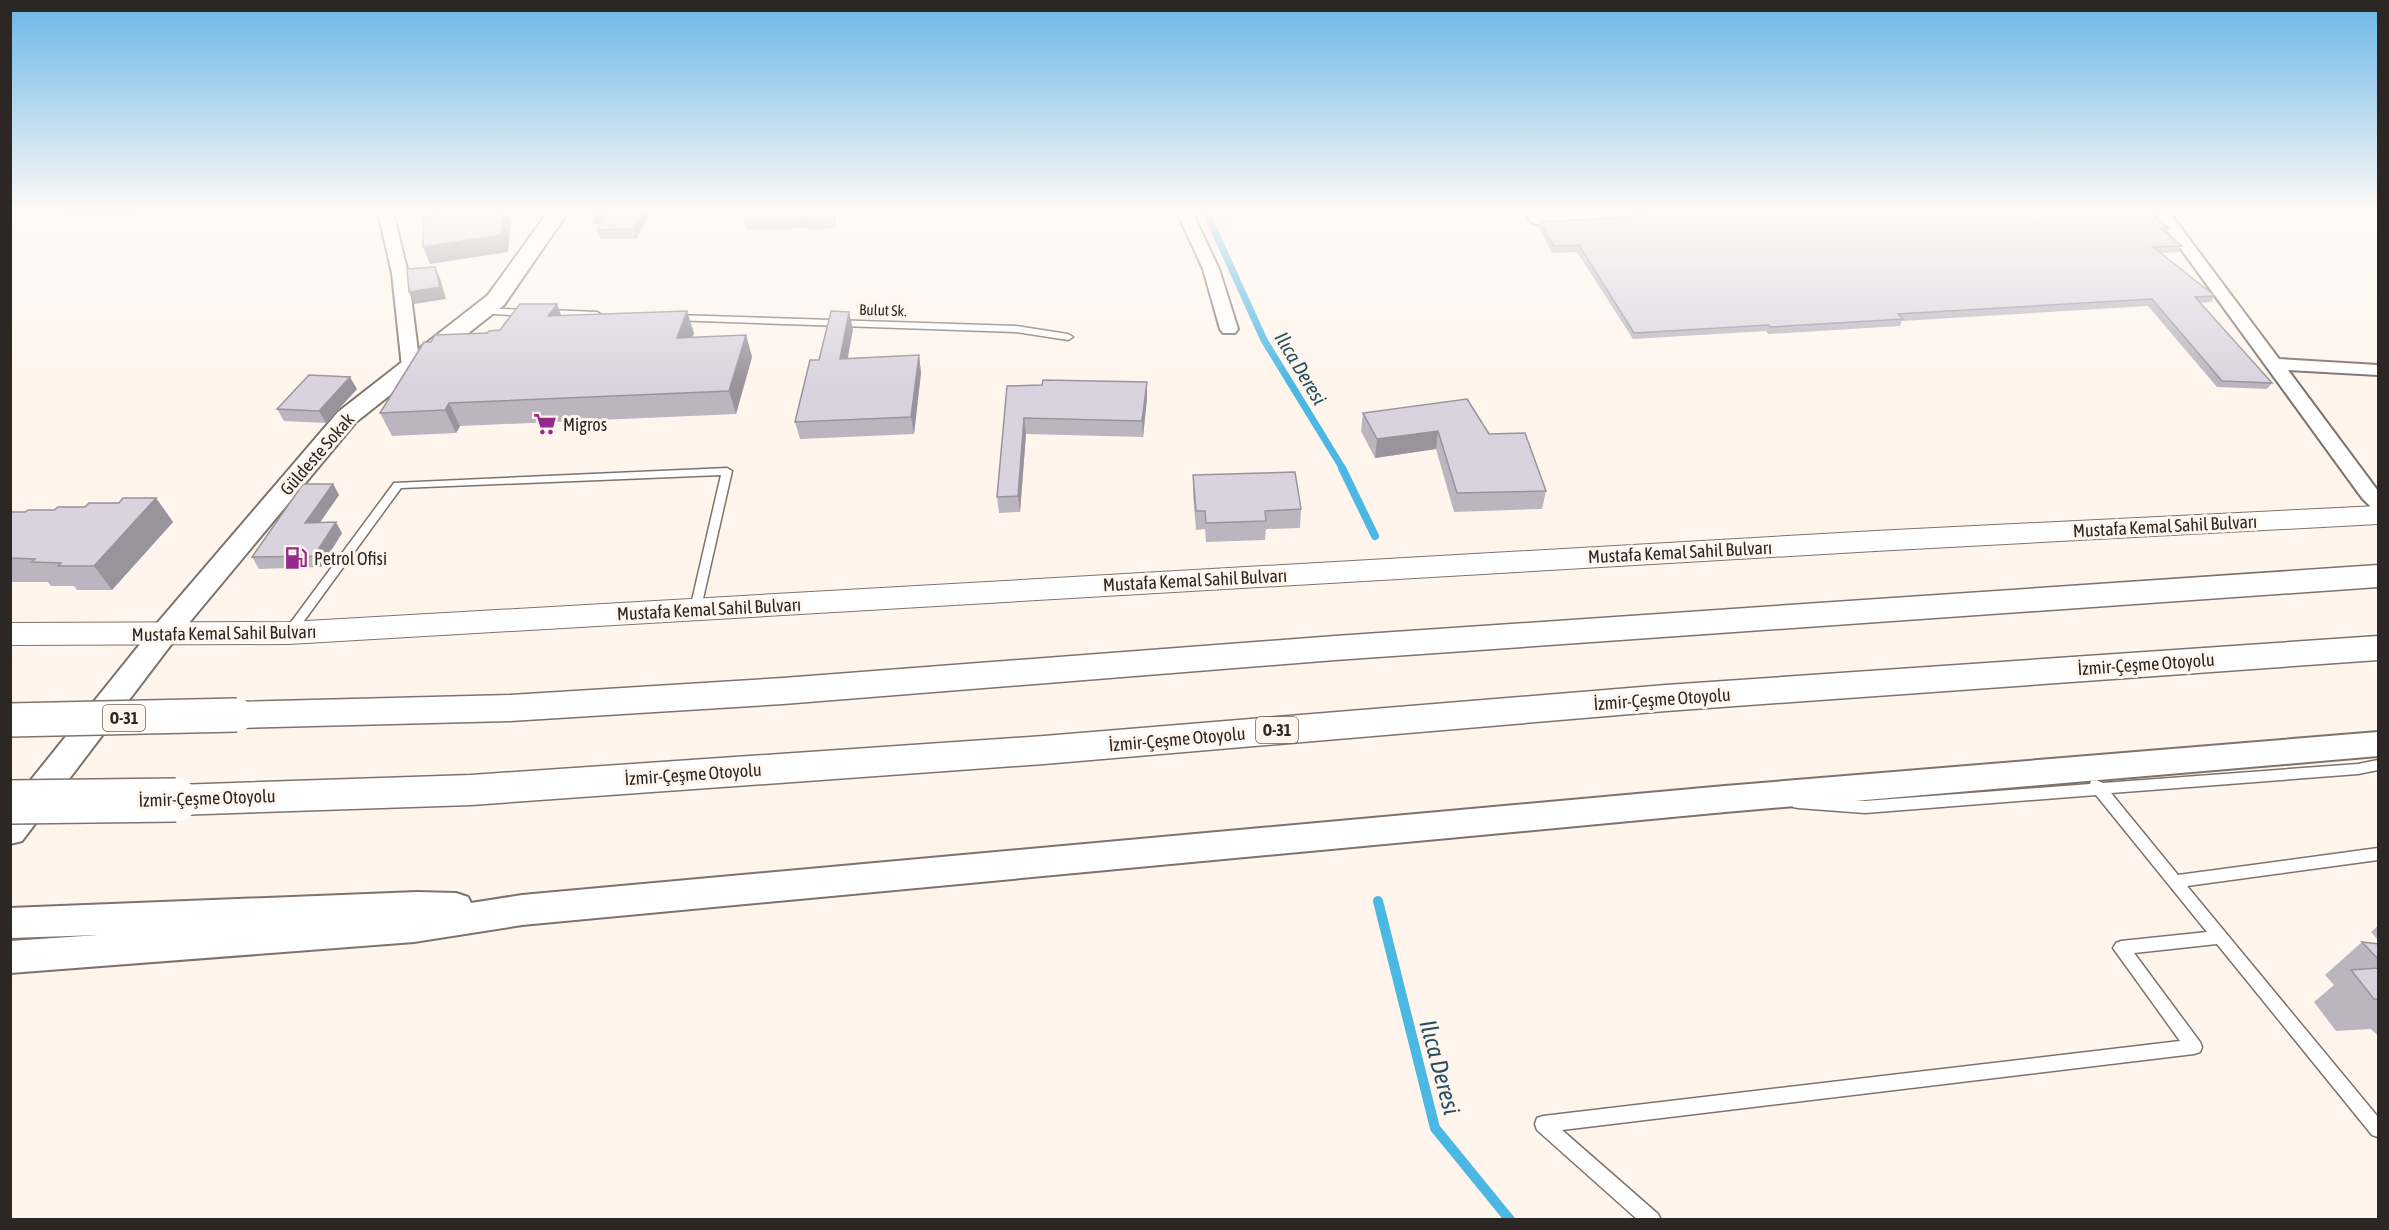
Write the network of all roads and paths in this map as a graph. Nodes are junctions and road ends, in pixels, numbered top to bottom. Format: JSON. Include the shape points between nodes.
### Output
{"nodes":[{"id":1,"x":399,"y":269,"type":"edge"},
{"id":2,"x":518,"y":269,"type":"edge"},
{"id":3,"x":1211,"y":269,"type":"edge"},
{"id":4,"x":2204,"y":269,"type":"edge"},
{"id":5,"x":482,"y":311,"type":"junction"},
{"id":6,"x":612,"y":316,"type":"edge"},
{"id":7,"x":660,"y":317,"type":"edge"},
{"id":8,"x":1229,"y":329,"type":"dead end"},
{"id":9,"x":1068,"y":337,"type":"dead end"},
{"id":10,"x":2272,"y":364,"type":"junction"},
{"id":11,"x":411,"y":367,"type":"junction"},
{"id":12,"x":2379,"y":370,"type":"edge"},
{"id":13,"x":2379,"y":502,"type":"edge"},
{"id":14,"x":2379,"y":515,"type":"edge"},
{"id":15,"x":2379,"y":576,"type":"edge"},
{"id":16,"x":696,"y":609,"type":"junction"},
{"id":17,"x":289,"y":633,"type":"junction"},
{"id":18,"x":10,"y":634,"type":"edge"},
{"id":19,"x":163,"y":635,"type":"junction"},
{"id":20,"x":2379,"y":648,"type":"edge"},
{"id":21,"x":10,"y":720,"type":"edge"},
{"id":22,"x":2379,"y":744,"type":"edge"},
{"id":23,"x":2379,"y":765,"type":"edge"},
{"id":24,"x":2092,"y":779,"type":"junction"},
{"id":25,"x":10,"y":802,"type":"edge"},
{"id":26,"x":10,"y":831,"type":"edge"},
{"id":27,"x":2379,"y":854,"type":"edge"},
{"id":28,"x":2176,"y":881,"type":"junction"},
{"id":29,"x":522,"y":910,"type":"junction"},
{"id":30,"x":10,"y":923,"type":"edge"},
{"id":31,"x":2221,"y":937,"type":"junction"},
{"id":32,"x":10,"y":957,"type":"edge"},
{"id":33,"x":2379,"y":1129,"type":"edge"},
{"id":34,"x":1652,"y":1220,"type":"edge"}],
"edges":[{"from":1,"to":11,"type":"street"},
{"from":2,"to":5,"type":"street","name":"Güldeste Sokak","via":[[496,300]]},
{"from":3,"to":8,"type":"street"},
{"from":4,"to":10,"type":"street"},
{"from":5,"to":6,"type":"lane"},
{"from":5,"to":11,"type":"street","name":"Güldeste Sokak"},
{"from":7,"to":9,"type":"lane","name":"Bulut Sk.","via":[[1016,329]]},
{"from":10,"to":12,"type":"street"},
{"from":10,"to":13,"type":"street"},
{"from":11,"to":19,"type":"street","name":"Güldeste Sokak","via":[[347,417]]},
{"from":14,"to":16,"type":"main road","name":"Mustafa Kemal Sahil Bulvarı"},
{"from":15,"to":21,"type":"highway","number":"O-31","bridge":true,"via":[[510,708]]},
{"from":16,"to":17,"type":"main road","name":"Mustafa Kemal Sahil Bulvarı"},
{"from":16,"to":17,"type":"lane","via":[[727,471],[398,485]]},
{"from":17,"to":19,"type":"main road","name":"Mustafa Kemal Sahil Bulvarı"},
{"from":18,"to":19,"type":"main road","name":"Mustafa Kemal Sahil Bulvarı"},
{"from":19,"to":26,"type":"street","name":"Güldeste Sokak"},
{"from":20,"to":25,"type":"highway","name":"İzmir-Çeşme Otoyolu","number":"O-31","bridge":true,"via":[[1666,698],[1032,751],[471,790]]},
{"from":22,"to":24,"type":"street"},
{"from":23,"to":24,"type":"lane"},
{"from":24,"to":28,"type":"lane"},
{"from":24,"to":29,"type":"street","via":[[1725,799]]},
{"from":27,"to":28,"type":"lane"},
{"from":28,"to":31,"type":"lane"},
{"from":29,"to":30,"type":"street","via":[[417,907]]},
{"from":29,"to":32,"type":"street","via":[[414,927]]},
{"from":31,"to":33,"type":"lane"},
{"from":31,"to":34,"type":"lane","via":[[2121,948],[2194,1047],[1543,1124]]}]}
